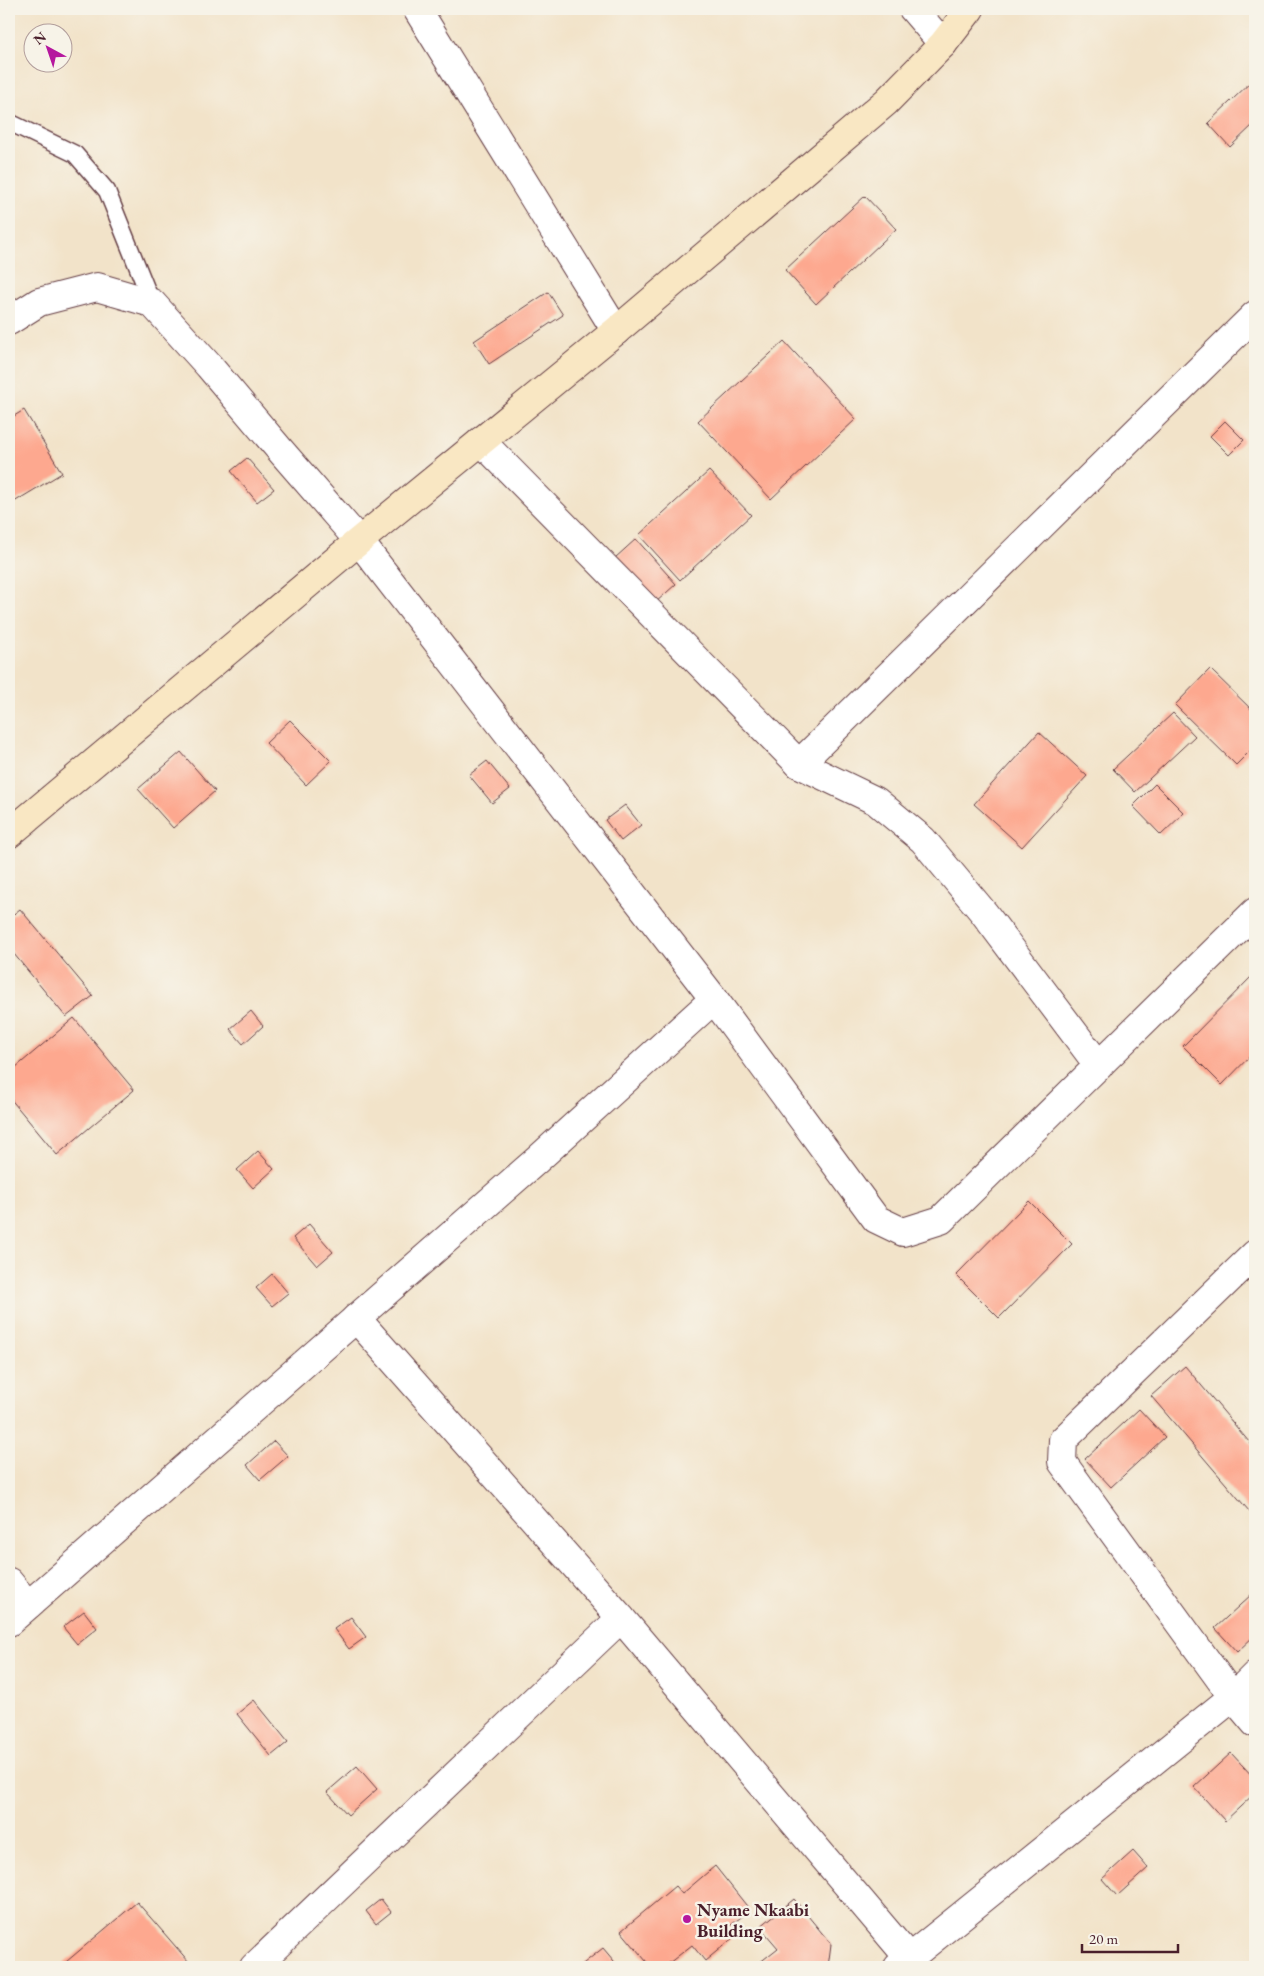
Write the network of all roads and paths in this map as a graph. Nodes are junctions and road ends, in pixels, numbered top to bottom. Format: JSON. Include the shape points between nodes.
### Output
{"nodes":[{"id":1,"x":417,"y":9,"type":"edge"},
{"id":2,"x":913,"y":9,"type":"edge"},
{"id":3,"x":970,"y":9,"type":"edge"},
{"id":4,"x":943,"y":44,"type":"junction"},
{"id":5,"x":9,"y":122,"type":"edge"},
{"id":6,"x":152,"y":303,"type":"junction"},
{"id":7,"x":1255,"y":316,"type":"edge"},
{"id":8,"x":9,"y":321,"type":"edge"},
{"id":9,"x":616,"y":331,"type":"junction"},
{"id":10,"x":481,"y":441,"type":"junction"},
{"id":11,"x":359,"y":541,"type":"junction"},
{"id":12,"x":799,"y":764,"type":"junction"},
{"id":13,"x":9,"y":834,"type":"edge"},
{"id":14,"x":1255,"y":912,"type":"edge"},
{"id":15,"x":714,"y":999,"type":"junction"},
{"id":16,"x":1099,"y":1066,"type":"junction"},
{"id":17,"x":1255,"y":1254,"type":"edge"},
{"id":18,"x":356,"y":1318,"type":"junction"},
{"id":19,"x":9,"y":1582,"type":"edge"},
{"id":20,"x":19,"y":1614,"type":"edge"},
{"id":21,"x":620,"y":1618,"type":"junction"},
{"id":22,"x":1255,"y":1675,"type":"edge"},
{"id":23,"x":1233,"y":1697,"type":"junction"},
{"id":24,"x":1255,"y":1723,"type":"edge"},
{"id":25,"x":904,"y":1963,"type":"edge"},
{"id":26,"x":254,"y":1967,"type":"edge"}],
"edges":[{"from":1,"to":9,"type":"street"},
{"from":2,"to":4,"type":"street"},
{"from":3,"to":4,"type":"street"},
{"from":4,"to":9,"type":"street","via":[[886,102]]},
{"from":5,"to":6,"type":"lane","via":[[75,154],[106,191]]},
{"from":6,"to":8,"type":"street","via":[[97,288],[38,302]]},
{"from":6,"to":11,"type":"street"},
{"from":7,"to":12,"type":"street"},
{"from":9,"to":10,"type":"street"},
{"from":10,"to":11,"type":"street"},
{"from":10,"to":12,"type":"street"},
{"from":11,"to":13,"type":"street"},
{"from":11,"to":15,"type":"street"},
{"from":12,"to":16,"type":"street","via":[[876,801],[923,840],[984,913]]},
{"from":14,"to":16,"type":"street"},
{"from":15,"to":16,"type":"street","via":[[876,1219],[903,1232],[940,1220]]},
{"from":15,"to":18,"type":"street"},
{"from":17,"to":23,"type":"street","via":[[1063,1440],[1062,1462]]},
{"from":18,"to":20,"type":"street"},
{"from":18,"to":21,"type":"street"},
{"from":19,"to":20,"type":"street"},
{"from":21,"to":25,"type":"street"},
{"from":21,"to":26,"type":"street"},
{"from":22,"to":23,"type":"street"},
{"from":23,"to":24,"type":"street"},
{"from":23,"to":25,"type":"street"}]}
